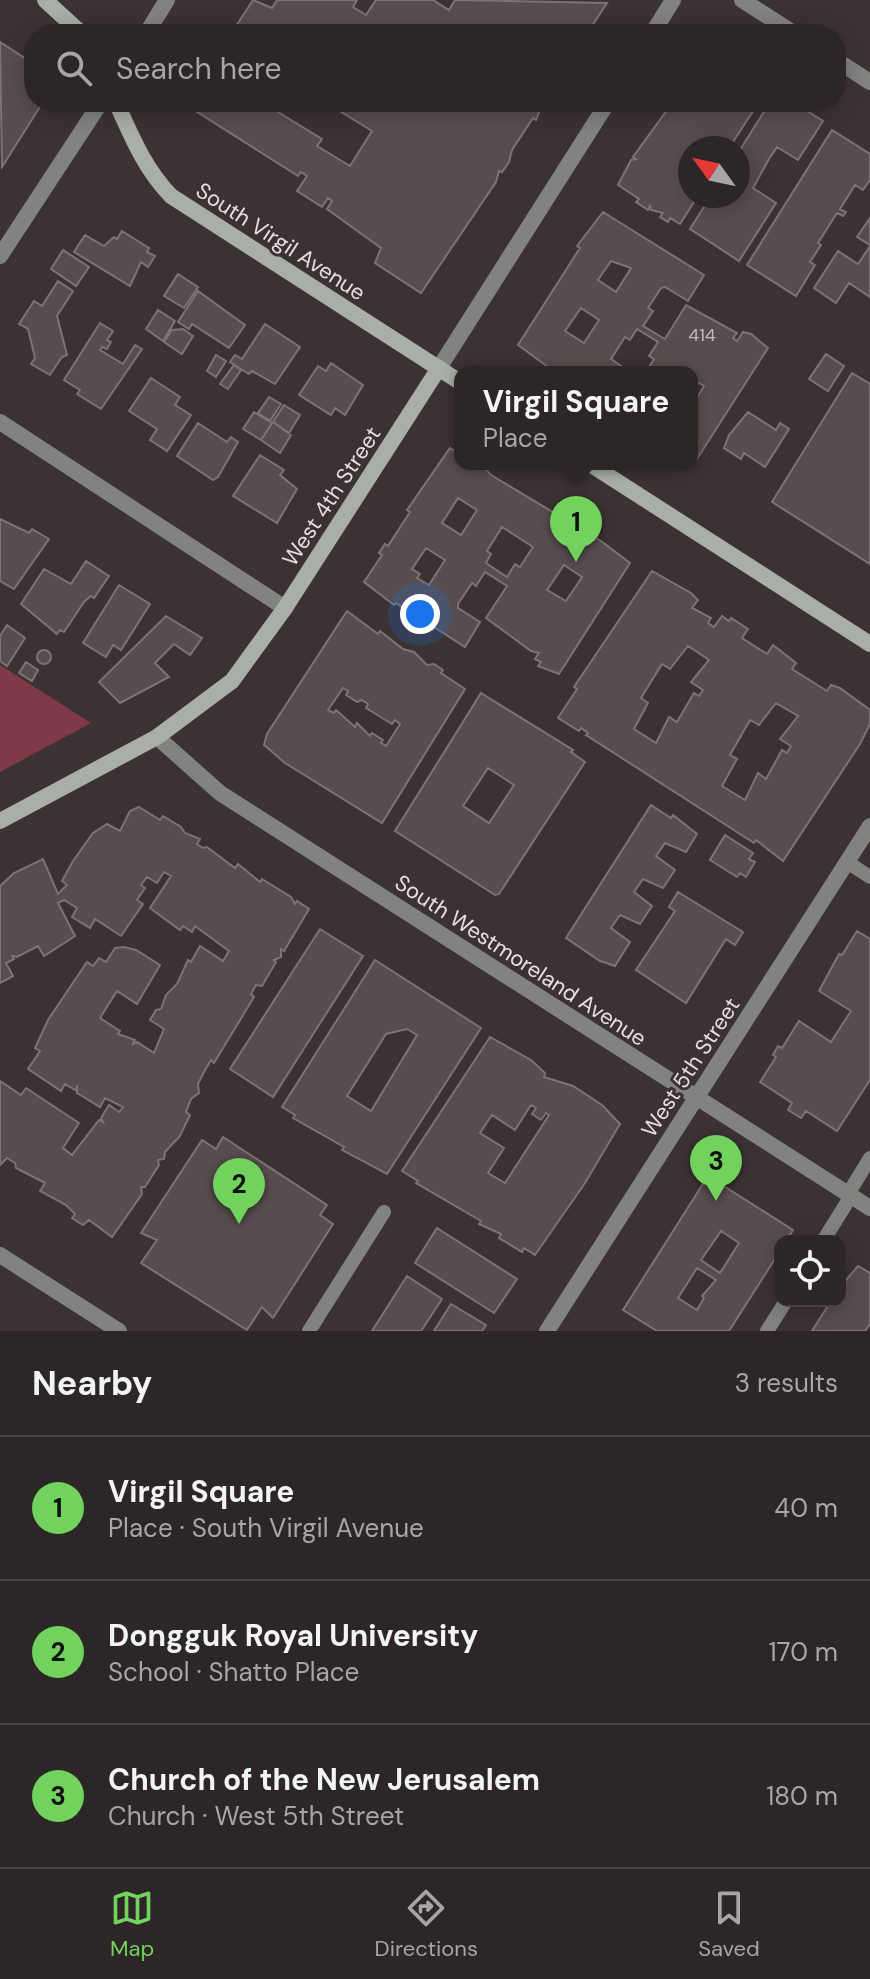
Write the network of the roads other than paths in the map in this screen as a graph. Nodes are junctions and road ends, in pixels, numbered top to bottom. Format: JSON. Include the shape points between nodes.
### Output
{"nodes":[{"id":1,"x":45,"y":0,"type":"edge"},
{"id":2,"x":167,"y":0,"type":"edge"},
{"id":3,"x":673,"y":0,"type":"edge"},
{"id":4,"x":742,"y":0,"type":"edge"},
{"id":5,"x":71,"y":24,"type":"edge"},
{"id":6,"x":152,"y":24,"type":"edge"},
{"id":7,"x":658,"y":24,"type":"edge"},
{"id":8,"x":779,"y":24,"type":"edge"},
{"id":9,"x":846,"y":66,"type":"edge"},
{"id":10,"x":870,"y":82,"type":"edge"},
{"id":11,"x":94,"y":112,"type":"edge"},
{"id":12,"x":121,"y":112,"type":"edge"},
{"id":13,"x":602,"y":112,"type":"edge"},
{"id":14,"x":0,"y":256,"type":"edge"},
{"id":15,"x":439,"y":368,"type":"junction"},
{"id":16,"x":454,"y":378,"type":"edge"},
{"id":17,"x":0,"y":422,"type":"edge"},
{"id":18,"x":599,"y":470,"type":"edge"},
{"id":19,"x":285,"y":608,"type":"junction"},
{"id":20,"x":870,"y":644,"type":"edge"},
{"id":21,"x":157,"y":737,"type":"junction"},
{"id":22,"x":0,"y":821,"type":"edge"},
{"id":23,"x":870,"y":826,"type":"edge"},
{"id":24,"x":847,"y":862,"type":"junction"},
{"id":25,"x":870,"y":877,"type":"edge"},
{"id":26,"x":696,"y":1098,"type":"junction"},
{"id":27,"x":870,"y":1158,"type":"edge"},
{"id":28,"x":849,"y":1195,"type":"junction"},
{"id":29,"x":870,"y":1208,"type":"edge"},
{"id":30,"x":384,"y":1212,"type":"dead end"},
{"id":31,"x":826,"y":1235,"type":"edge"},
{"id":32,"x":0,"y":1255,"type":"edge"},
{"id":33,"x":782,"y":1307,"type":"edge"},
{"id":34,"x":119,"y":1331,"type":"edge"},
{"id":35,"x":309,"y":1331,"type":"edge"},
{"id":36,"x":547,"y":1331,"type":"edge"},
{"id":37,"x":767,"y":1331,"type":"edge"}],
"edges":[{"from":1,"to":5,"type":"main road"},
{"from":2,"to":6,"type":"street"},
{"from":3,"to":7,"type":"street"},
{"from":4,"to":8,"type":"street"},
{"from":9,"to":10,"type":"street"},
{"from":11,"to":14,"type":"street"},
{"from":12,"to":15,"type":"main road","name":"South Virgil Avenue","via":[[145,165],[171,196]]},
{"from":13,"to":15,"type":"street","name":"West 4th Street"},
{"from":15,"to":16,"type":"main road","name":"South Virgil Avenue"},
{"from":15,"to":19,"type":"main road","name":"West 4th Street"},
{"from":17,"to":19,"type":"street"},
{"from":18,"to":20,"type":"main road"},
{"from":19,"to":21,"type":"main road","name":"West 4th Street","via":[[232,681]]},
{"from":21,"to":22,"type":"main road","name":"West 4th Street"},
{"from":21,"to":26,"type":"street","name":"South Westmoreland Avenue","via":[[220,793]]},
{"from":23,"to":24,"type":"street","name":"West 5th Street"},
{"from":24,"to":25,"type":"lane"},
{"from":24,"to":26,"type":"street","name":"West 5th Street"},
{"from":26,"to":28,"type":"street","name":"South Westmoreland Avenue"},
{"from":26,"to":36,"type":"street","name":"West 5th Street"},
{"from":27,"to":28,"type":"lane"},
{"from":28,"to":29,"type":"street","name":"South Westmoreland Avenue"},
{"from":28,"to":31,"type":"lane"},
{"from":30,"to":35,"type":"lane"},
{"from":32,"to":34,"type":"street"},
{"from":33,"to":37,"type":"lane"}]}
